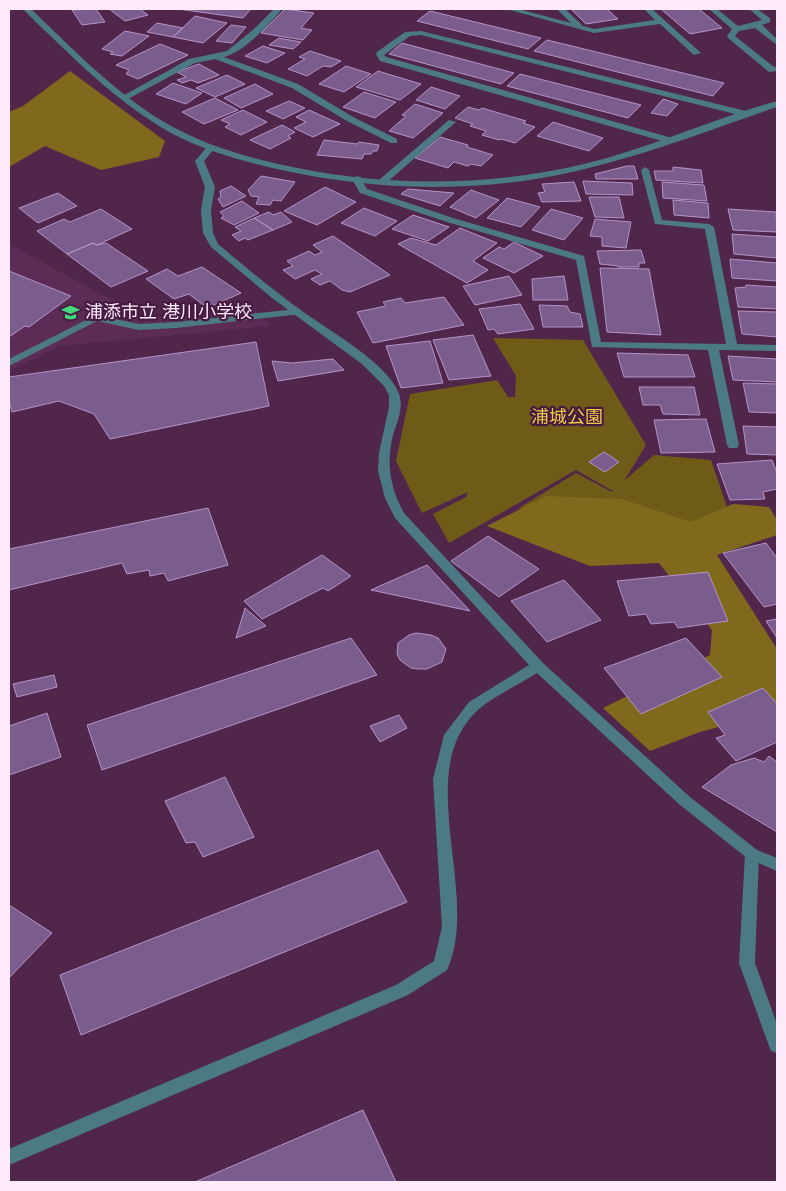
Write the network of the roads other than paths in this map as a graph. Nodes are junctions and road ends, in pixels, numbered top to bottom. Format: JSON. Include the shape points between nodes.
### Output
{"nodes":[{"id":1,"x":27,"y":9,"type":"edge"},
{"id":2,"x":278,"y":9,"type":"edge"},
{"id":3,"x":510,"y":9,"type":"edge"},
{"id":4,"x":561,"y":9,"type":"edge"},
{"id":5,"x":648,"y":9,"type":"edge"},
{"id":6,"x":713,"y":9,"type":"edge"},
{"id":7,"x":753,"y":9,"type":"edge"},
{"id":8,"x":661,"y":21,"type":"junction"},
{"id":9,"x":757,"y":25,"type":"junction"},
{"id":10,"x":579,"y":27,"type":"junction"},
{"id":11,"x":736,"y":29,"type":"junction"},
{"id":12,"x":777,"y":42,"type":"edge"},
{"id":13,"x":697,"y":53,"type":"dead end"},
{"id":14,"x":214,"y":56,"type":"junction"},
{"id":15,"x":777,"y":69,"type":"edge"},
{"id":16,"x":123,"y":98,"type":"junction"},
{"id":17,"x":777,"y":104,"type":"edge"},
{"id":18,"x":747,"y":114,"type":"junction"},
{"id":19,"x":452,"y":122,"type":"dead end"},
{"id":20,"x":669,"y":140,"type":"junction"},
{"id":21,"x":394,"y":141,"type":"dead end"},
{"id":22,"x":212,"y":148,"type":"junction"},
{"id":23,"x":645,"y":170,"type":"dead end"},
{"id":24,"x":357,"y":180,"type":"junction"},
{"id":25,"x":382,"y":182,"type":"junction"},
{"id":26,"x":297,"y":312,"type":"junction"},
{"id":27,"x":713,"y":347,"type":"junction"},
{"id":28,"x":732,"y":347,"type":"junction"},
{"id":29,"x":777,"y":348,"type":"edge"},
{"id":30,"x":9,"y":363,"type":"edge"},
{"id":31,"x":733,"y":445,"type":"dead end"},
{"id":32,"x":538,"y":666,"type":"junction"},
{"id":33,"x":752,"y":854,"type":"junction"},
{"id":34,"x":777,"y":865,"type":"edge"},
{"id":35,"x":777,"y":1046,"type":"edge"},
{"id":36,"x":9,"y":1157,"type":"edge"}],
"edges":[{"from":1,"to":16,"type":"street"},
{"from":2,"to":14,"type":"street","via":[[230,53]]},
{"from":3,"to":10,"type":"street"},
{"from":4,"to":10,"type":"street"},
{"from":5,"to":8,"type":"street"},
{"from":6,"to":11,"type":"street"},
{"from":7,"to":9,"type":"street","via":[[767,20]]},
{"from":8,"to":10,"type":"street","via":[[594,31]]},
{"from":8,"to":13,"type":"street"},
{"from":9,"to":11,"type":"street"},
{"from":9,"to":12,"type":"street"},
{"from":11,"to":15,"type":"street","via":[[731,36],[772,70]]},
{"from":14,"to":16,"type":"street","via":[[192,61]]},
{"from":14,"to":21,"type":"street","via":[[295,86]]},
{"from":16,"to":22,"type":"street","via":[[161,124]]},
{"from":17,"to":18,"type":"street"},
{"from":18,"to":20,"type":"street"},
{"from":18,"to":20,"type":"street","via":[[421,33],[408,34],[380,54],[383,59]]},
{"from":19,"to":25,"type":"street"},
{"from":20,"to":25,"type":"street","via":[[575,168],[521,179],[457,183]]},
{"from":22,"to":24,"type":"street","via":[[268,164]]},
{"from":22,"to":26,"type":"street","via":[[199,161],[210,187],[206,210],[208,234],[214,245]]},
{"from":23,"to":28,"type":"street","via":[[658,222],[709,227]]},
{"from":24,"to":25,"type":"street"},
{"from":24,"to":27,"type":"street","via":[[363,191],[582,258],[596,345]]},
{"from":26,"to":30,"type":"street","via":[[176,326],[139,327],[96,318]]},
{"from":26,"to":32,"type":"street","via":[[384,379],[394,394],[395,412],[385,444],[383,471],[389,498],[399,515]]},
{"from":27,"to":28,"type":"street"},
{"from":27,"to":31,"type":"street"},
{"from":28,"to":29,"type":"street"},
{"from":32,"to":33,"type":"street","via":[[686,801]]},
{"from":32,"to":36,"type":"street","via":[[474,706],[451,735],[440,779],[450,927],[441,965],[402,990]]},
{"from":33,"to":34,"type":"street"},
{"from":33,"to":35,"type":"street","via":[[747,963]]}]}
